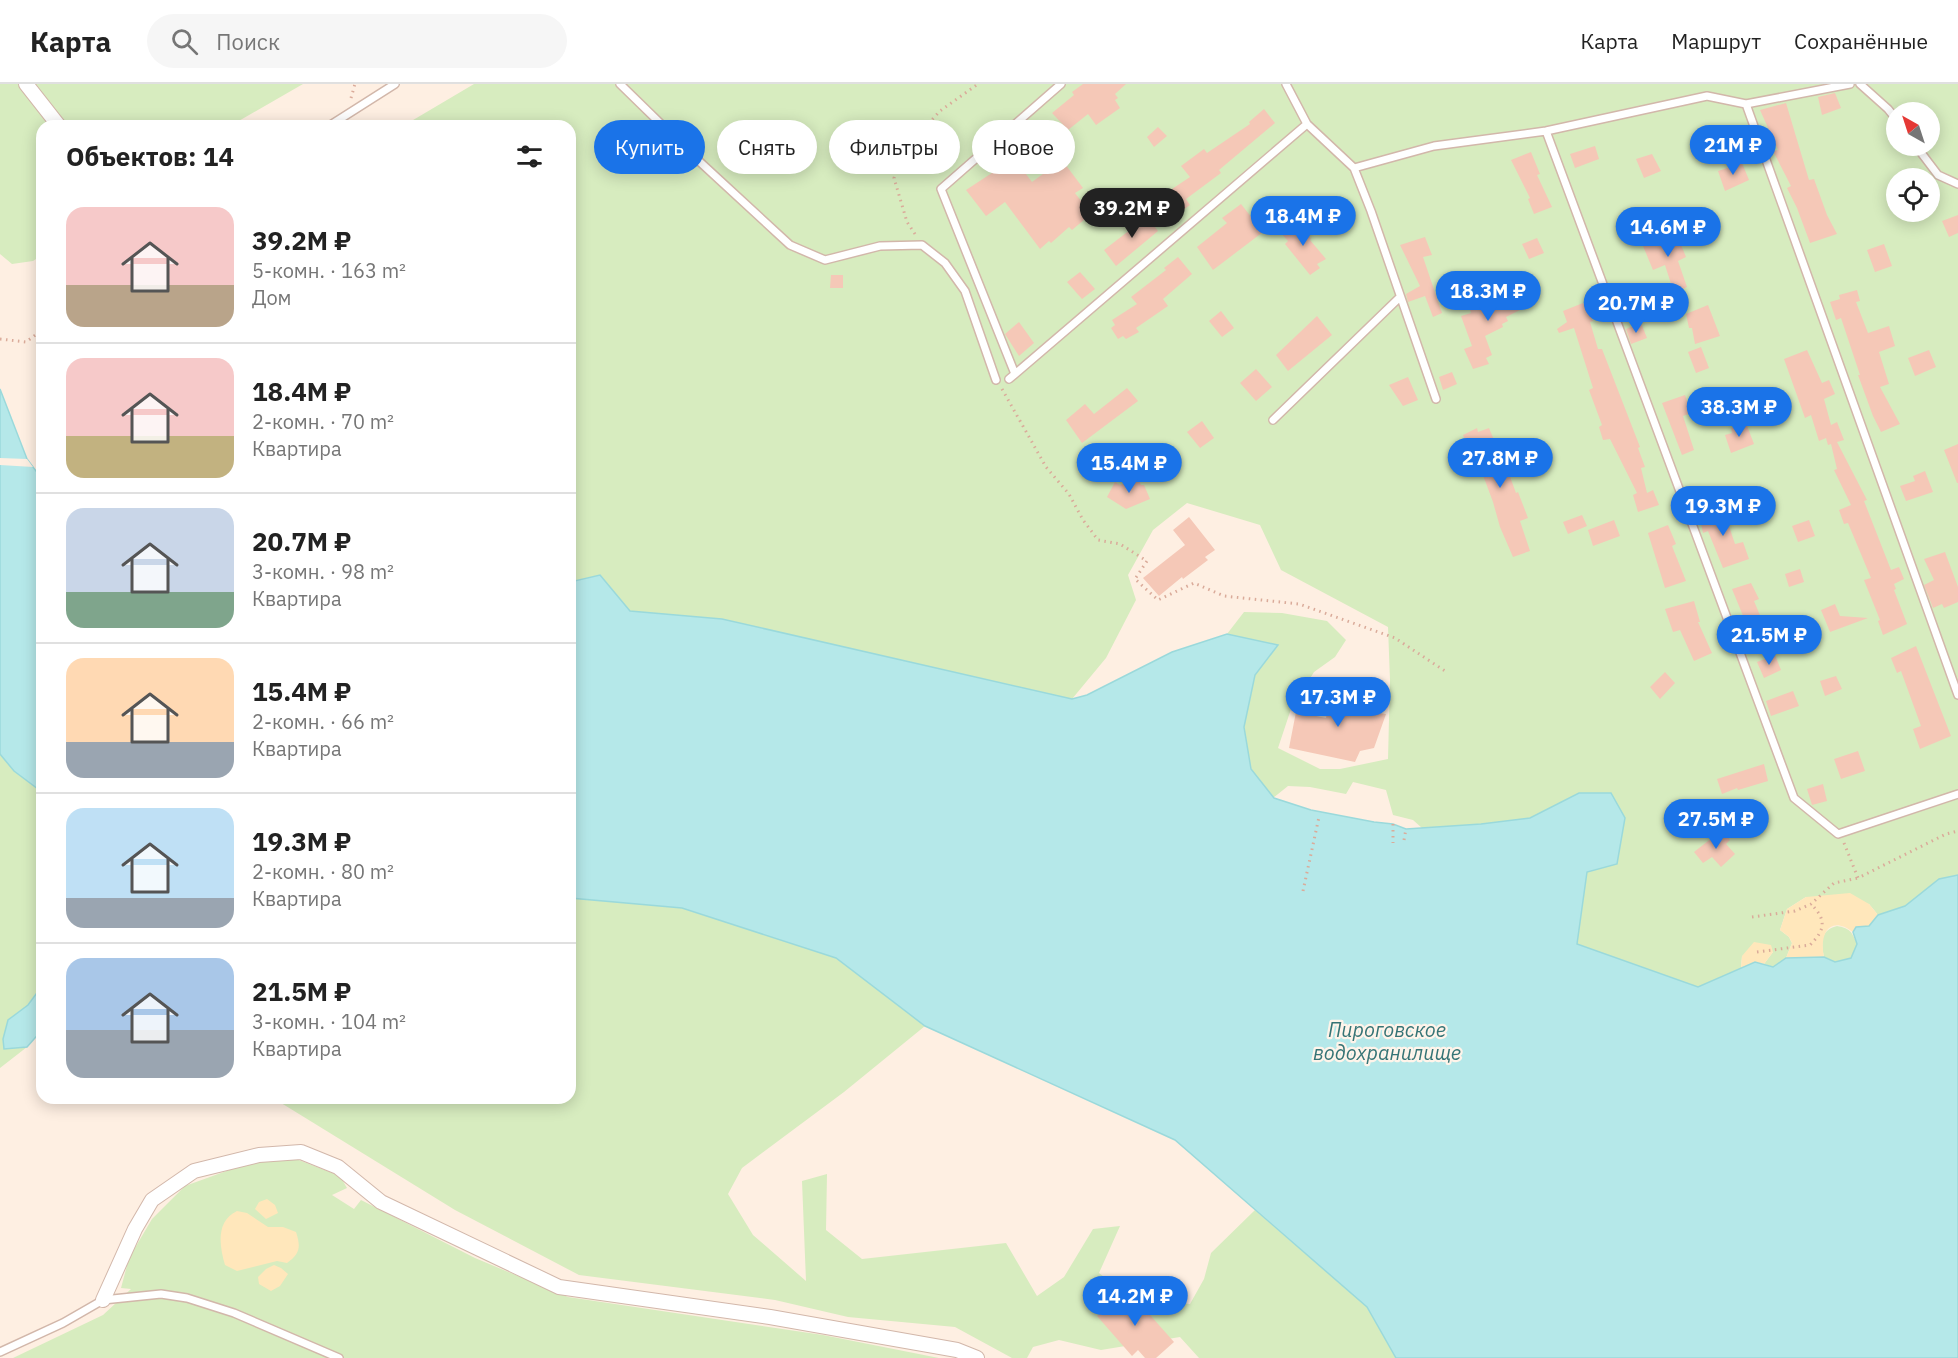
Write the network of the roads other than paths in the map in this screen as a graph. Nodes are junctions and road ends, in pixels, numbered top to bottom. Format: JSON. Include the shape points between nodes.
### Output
{"nodes":[{"id":1,"x":26,"y":84,"type":"edge"},
{"id":2,"x":395,"y":84,"type":"edge"},
{"id":3,"x":620,"y":84,"type":"edge"},
{"id":4,"x":1061,"y":84,"type":"edge"},
{"id":5,"x":1286,"y":84,"type":"edge"},
{"id":6,"x":1850,"y":84,"type":"edge"},
{"id":7,"x":1860,"y":84,"type":"edge"},
{"id":8,"x":1746,"y":104,"type":"junction"},
{"id":9,"x":1886,"y":107,"type":"edge"},
{"id":10,"x":54,"y":120,"type":"edge"},
{"id":11,"x":338,"y":120,"type":"edge"},
{"id":12,"x":1307,"y":124,"type":"junction"},
{"id":13,"x":1546,"y":131,"type":"junction"},
{"id":14,"x":1924,"y":156,"type":"edge"},
{"id":15,"x":1354,"y":168,"type":"junction"},
{"id":16,"x":1958,"y":184,"type":"edge"},
{"id":17,"x":1400,"y":297,"type":"junction"},
{"id":18,"x":996,"y":380,"type":"road end"},
{"id":19,"x":1436,"y":399,"type":"dead end"},
{"id":20,"x":1273,"y":420,"type":"dead end"},
{"id":21,"x":1958,"y":694,"type":"edge"},
{"id":22,"x":1958,"y":794,"type":"edge"},
{"id":23,"x":103,"y":1300,"type":"junction"},
{"id":24,"x":0,"y":1352,"type":"edge"},
{"id":25,"x":339,"y":1358,"type":"edge"},
{"id":26,"x":977,"y":1358,"type":"edge"}],
"edges":[{"from":1,"to":10,"type":"street"},
{"from":2,"to":11,"type":"lane"},
{"from":3,"to":18,"type":"lane","via":[[790,245],[825,260],[880,246],[922,245],[945,263],[965,291]]},
{"from":4,"to":12,"type":"lane","via":[[941,189],[1012,376]]},
{"from":5,"to":12,"type":"lane"},
{"from":6,"to":8,"type":"lane"},
{"from":7,"to":9,"type":"lane"},
{"from":8,"to":13,"type":"lane","via":[[1707,96]]},
{"from":8,"to":21,"type":"lane"},
{"from":12,"to":15,"type":"lane"},
{"from":13,"to":15,"type":"lane","via":[[1434,146]]},
{"from":13,"to":22,"type":"lane","via":[[1794,798],[1838,834]]},
{"from":14,"to":16,"type":"lane","via":[[1938,175]]},
{"from":15,"to":17,"type":"lane"},
{"from":17,"to":19,"type":"lane"},
{"from":17,"to":20,"type":"lane"},
{"from":23,"to":24,"type":"lane"},
{"from":23,"to":25,"type":"lane","via":[[161,1294],[187,1298],[234,1313]]},
{"from":23,"to":26,"type":"street","via":[[152,1200],[194,1171],[259,1155],[301,1152],[338,1167],[381,1202],[559,1287],[770,1317],[957,1350]]}]}
